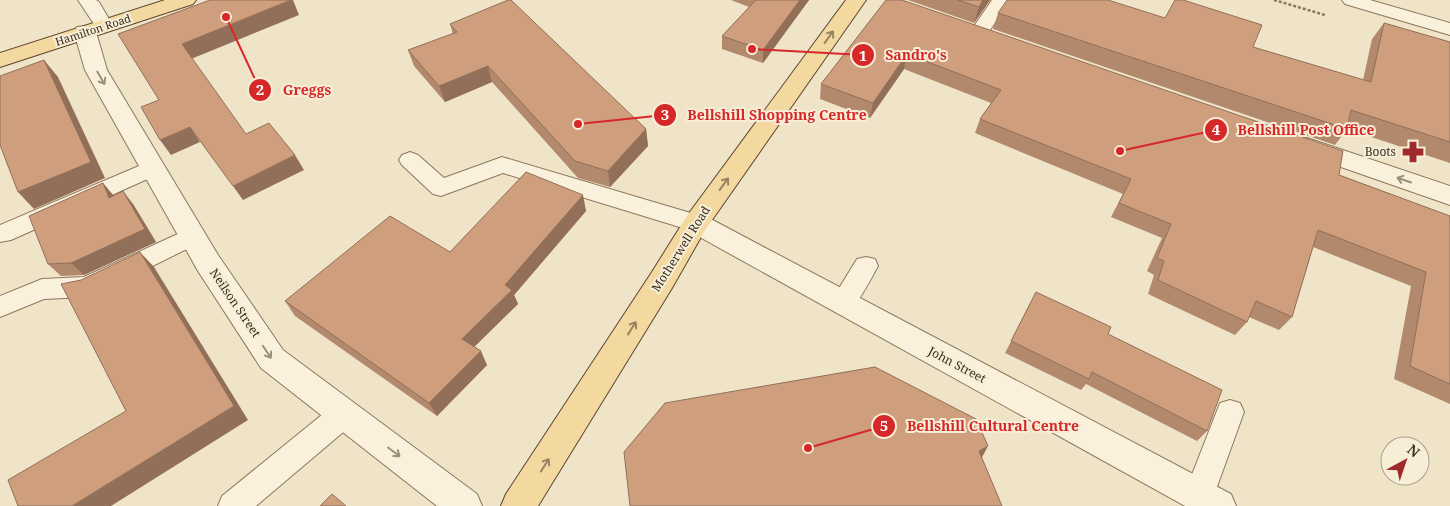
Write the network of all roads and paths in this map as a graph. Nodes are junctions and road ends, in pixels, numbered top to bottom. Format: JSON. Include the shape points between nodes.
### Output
{"nodes":[{"id":1,"x":87,"y":0,"type":"edge"},
{"id":2,"x":186,"y":0,"type":"edge"},
{"id":3,"x":856,"y":0,"type":"edge"},
{"id":4,"x":1001,"y":0,"type":"edge"},
{"id":5,"x":1351,"y":0,"type":"edge"},
{"id":6,"x":95,"y":29,"type":"junction"},
{"id":7,"x":1450,"y":29,"type":"edge"},
{"id":8,"x":979,"y":32,"type":"edge"},
{"id":9,"x":0,"y":60,"type":"edge"},
{"id":10,"x":1290,"y":140,"type":"edge"},
{"id":11,"x":410,"y":160,"type":"dead end"},
{"id":12,"x":152,"y":168,"type":"junction"},
{"id":13,"x":1450,"y":196,"type":"edge"},
{"id":14,"x":696,"y":223,"type":"junction"},
{"id":15,"x":2,"y":234,"type":"dead end"},
{"id":16,"x":192,"y":236,"type":"junction"},
{"id":17,"x":866,"y":266,"type":"dead end"},
{"id":18,"x":842,"y":303,"type":"junction"},
{"id":19,"x":0,"y":307,"type":"edge"},
{"id":20,"x":1230,"y":412,"type":"dead end"},
{"id":21,"x":344,"y":414,"type":"junction"},
{"id":22,"x":1209,"y":501,"type":"edge"},
{"id":23,"x":233,"y":506,"type":"edge"},
{"id":24,"x":465,"y":506,"type":"edge"},
{"id":25,"x":518,"y":506,"type":"edge"}],
"edges":[{"from":1,"to":6,"type":"lane","via":[[93,6]]},
{"from":2,"to":6,"type":"main road","name":"Hamilton Road"},
{"from":14,"to":3,"type":"main road","name":"Motherwell Road","one_way":true},
{"from":4,"to":8,"type":"lane"},
{"from":5,"to":7,"type":"lane"},
{"from":6,"to":9,"type":"main road","name":"Hamilton Road"},
{"from":6,"to":12,"type":"street","name":"Neilson Street","one_way":true,"via":[[96,70]]},
{"from":13,"to":10,"type":"street","one_way":true},
{"from":11,"to":14,"type":"lane","via":[[441,188],[502,165]]},
{"from":12,"to":15,"type":"lane"},
{"from":12,"to":16,"type":"street","name":"Neilson Street"},
{"from":14,"to":18,"type":"street","name":"John Street"},
{"from":25,"to":14,"type":"main road","name":"Motherwell Road","one_way":true},
{"from":16,"to":19,"type":"lane","via":[[87,286],[42,289]]},
{"from":16,"to":21,"type":"street","name":"Neilson Street","one_way":true,"via":[[272,359]]},
{"from":17,"to":18,"type":"lane"},
{"from":18,"to":22,"type":"street","name":"John Street"},
{"from":20,"to":22,"type":"lane"},
{"from":21,"to":23,"type":"lane"},
{"from":21,"to":24,"type":"street","name":"Neilson Street","one_way":true}]}
